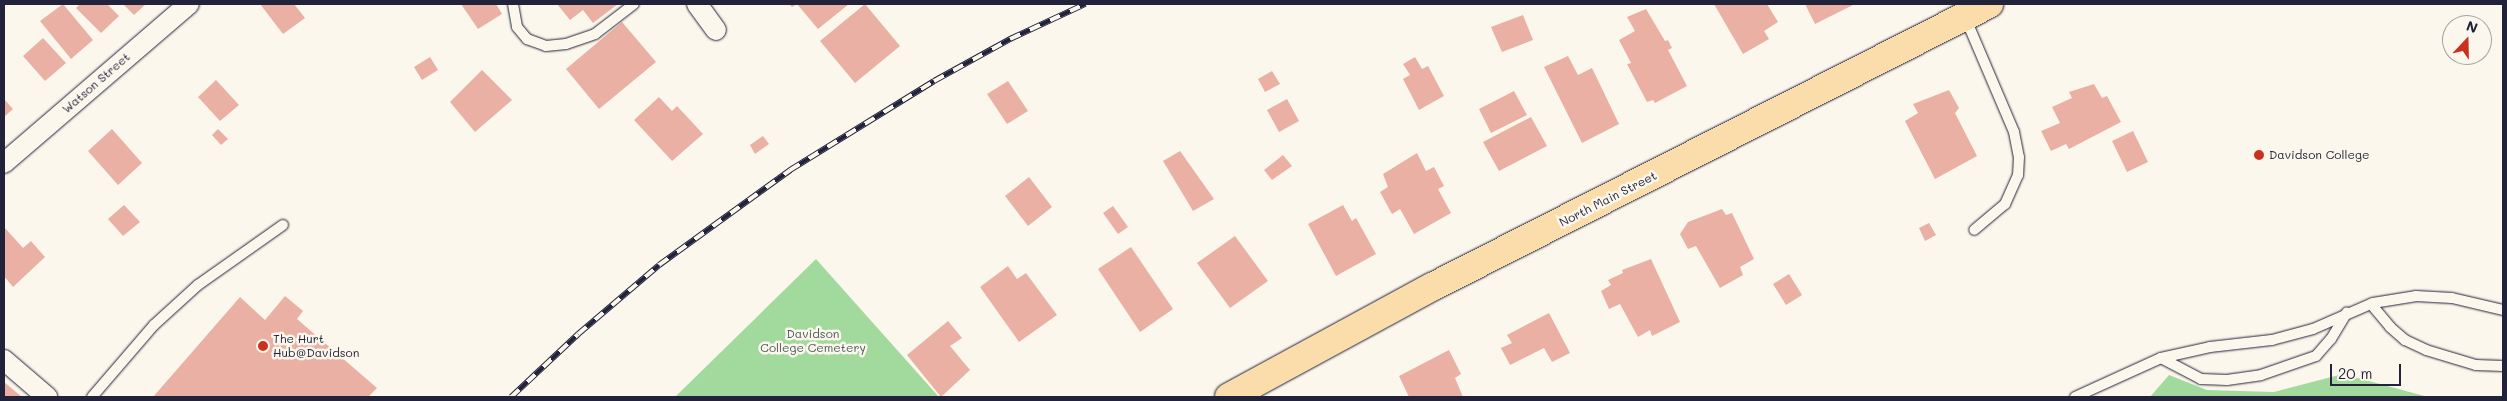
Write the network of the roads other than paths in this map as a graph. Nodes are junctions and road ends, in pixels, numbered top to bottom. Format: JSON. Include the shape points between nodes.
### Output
{"nodes":[{"id":1,"x":189,"y":4,"type":"edge"},
{"id":2,"x":513,"y":4,"type":"edge"},
{"id":3,"x":634,"y":4,"type":"edge"},
{"id":4,"x":697,"y":4,"type":"edge"},
{"id":5,"x":1989,"y":4,"type":"edge"},
{"id":6,"x":1964,"y":16,"type":"junction"},
{"id":7,"x":716,"y":30,"type":"dead end"},
{"id":8,"x":4,"y":163,"type":"edge"},
{"id":9,"x":283,"y":225,"type":"dead end"},
{"id":10,"x":1974,"y":230,"type":"dead end"},
{"id":11,"x":2371,"y":304,"type":"junction"},
{"id":12,"x":2503,"y":310,"type":"edge"},
{"id":13,"x":2347,"y":312,"type":"junction"},
{"id":14,"x":2161,"y":358,"type":"junction"},
{"id":15,"x":4,"y":360,"type":"edge"},
{"id":16,"x":2503,"y":366,"type":"edge"},
{"id":17,"x":47,"y":397,"type":"edge"},
{"id":18,"x":92,"y":397,"type":"edge"},
{"id":19,"x":1229,"y":397,"type":"edge"},
{"id":20,"x":2075,"y":397,"type":"edge"}],
"edges":[{"from":1,"to":8,"type":"street","name":"Watson Street"},
{"from":2,"to":3,"type":"lane","via":[[517,27],[527,39],[546,46],[566,44],[595,34]]},
{"from":4,"to":7,"type":"street"},
{"from":5,"to":6,"type":"main road","name":"North Main Street"},
{"from":6,"to":10,"type":"lane","via":[[2014,132],[2019,157],[2018,174],[2005,204]]},
{"from":6,"to":19,"type":"main road","name":"North Main Street","via":[[1432,287]]},
{"from":9,"to":18,"type":"lane","via":[[186,296],[154,325]]},
{"from":11,"to":12,"type":"lane","via":[[2416,296],[2452,298]]},
{"from":11,"to":13,"type":"lane"},
{"from":11,"to":16,"type":"lane","via":[[2405,340],[2426,350],[2476,365]]},
{"from":13,"to":14,"type":"lane","via":[[2313,329],[2272,340],[2210,347]]},
{"from":13,"to":14,"type":"lane","via":[[2331,340],[2316,356],[2261,375],[2201,379]]},
{"from":14,"to":20,"type":"lane"},
{"from":15,"to":17,"type":"street"}]}
